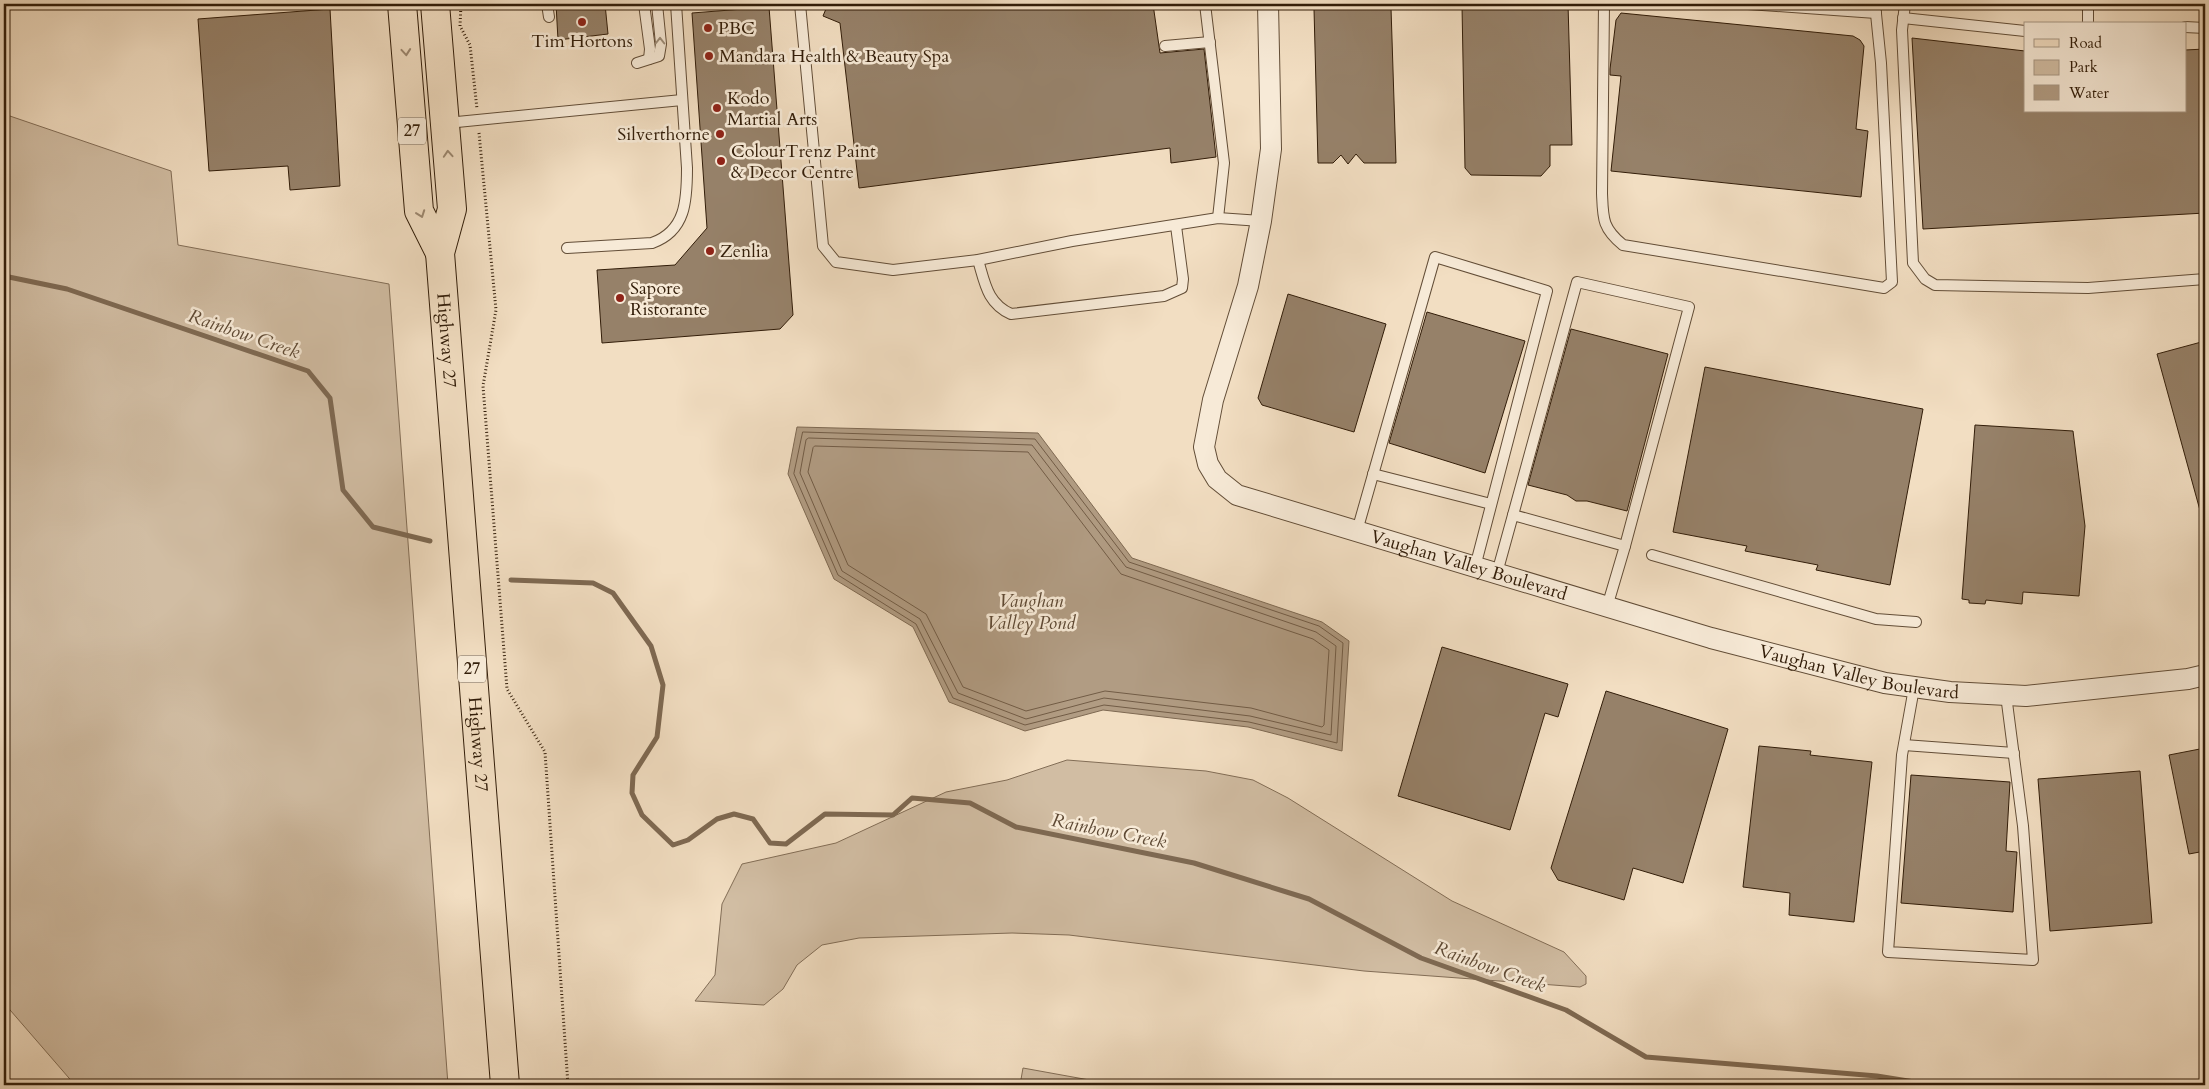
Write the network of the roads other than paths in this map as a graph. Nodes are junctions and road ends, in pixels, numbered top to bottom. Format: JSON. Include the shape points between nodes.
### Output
{"nodes":[{"id":1,"x":402,"y":4,"type":"edge"},
{"id":2,"x":435,"y":4,"type":"edge"},
{"id":3,"x":547,"y":4,"type":"edge"},
{"id":4,"x":644,"y":4,"type":"edge"},
{"id":5,"x":657,"y":4,"type":"edge"},
{"id":6,"x":676,"y":4,"type":"edge"},
{"id":7,"x":800,"y":4,"type":"edge"},
{"id":8,"x":1205,"y":4,"type":"edge"},
{"id":9,"x":1268,"y":4,"type":"edge"},
{"id":10,"x":1604,"y":4,"type":"edge"},
{"id":11,"x":1748,"y":4,"type":"edge"},
{"id":12,"x":1905,"y":4,"type":"edge"},
{"id":13,"x":2088,"y":4,"type":"edge"},
{"id":14,"x":1875,"y":8,"type":"edge"},
{"id":15,"x":549,"y":18,"type":"dead end"},
{"id":16,"x":1903,"y":18,"type":"junction"},
{"id":17,"x":2088,"y":22,"type":"edge"},
{"id":18,"x":2186,"y":27,"type":"edge"},
{"id":19,"x":2205,"y":28,"type":"edge"},
{"id":20,"x":2024,"y":31,"type":"edge"},
{"id":21,"x":1210,"y":42,"type":"junction"},
{"id":22,"x":1165,"y":46,"type":"dead end"},
{"id":23,"x":649,"y":59,"type":"junction"},
{"id":24,"x":637,"y":63,"type":"dead end"},
{"id":25,"x":682,"y":100,"type":"junction"},
{"id":26,"x":446,"y":123,"type":"junction"},
{"id":27,"x":1218,"y":218,"type":"junction"},
{"id":28,"x":1261,"y":221,"type":"junction"},
{"id":29,"x":1176,"y":226,"type":"junction"},
{"id":30,"x":567,"y":248,"type":"dead end"},
{"id":31,"x":440,"y":253,"type":"junction"},
{"id":32,"x":978,"y":260,"type":"junction"},
{"id":33,"x":2205,"y":279,"type":"edge"},
{"id":34,"x":1373,"y":474,"type":"junction"},
{"id":35,"x":1491,"y":504,"type":"junction"},
{"id":36,"x":1513,"y":515,"type":"junction"},
{"id":37,"x":1357,"y":532,"type":"junction"},
{"id":38,"x":1625,"y":546,"type":"junction"},
{"id":39,"x":1652,"y":555,"type":"dead end"},
{"id":40,"x":1476,"y":567,"type":"junction"},
{"id":41,"x":1497,"y":573,"type":"junction"},
{"id":42,"x":1607,"y":606,"type":"junction"},
{"id":43,"x":1916,"y":622,"type":"dead end"},
{"id":44,"x":2205,"y":675,"type":"edge"},
{"id":45,"x":1914,"y":688,"type":"junction"},
{"id":46,"x":2006,"y":695,"type":"junction"},
{"id":47,"x":1904,"y":745,"type":"junction"},
{"id":48,"x":2014,"y":753,"type":"junction"},
{"id":49,"x":505,"y":1085,"type":"edge"}],
"edges":[{"from":1,"to":31,"type":"main road","name":"Highway 27","number":"27","one_way":true,"via":[[419,211]]},
{"from":2,"to":26,"type":"main road","name":"Highway 27","number":"27"},
{"from":3,"to":15,"type":"lane"},
{"from":4,"to":23,"type":"lane"},
{"from":23,"to":5,"type":"lane","one_way":true,"via":[[659,56],[661,44]]},
{"from":6,"to":25,"type":"lane"},
{"from":7,"to":32,"type":"lane","via":[[823,246],[836,262],[892,270]]},
{"from":8,"to":21,"type":"lane"},
{"from":9,"to":28,"type":"street","name":"Vaughan Valley Boulevard","via":[[1271,149]]},
{"from":10,"to":14,"type":"lane","via":[[1602,202],[1603,222],[1613,237],[1623,245],[1884,288],[1892,282],[1881,63]]},
{"from":11,"to":14,"type":"lane"},
{"from":12,"to":16,"type":"lane"},
{"from":13,"to":17,"type":"lane"},
{"from":16,"to":20,"type":"lane"},
{"from":16,"to":33,"type":"lane","via":[[1914,262],[1925,279],[1935,285],[2088,288]]},
{"from":18,"to":19,"type":"lane"},
{"from":21,"to":22,"type":"lane"},
{"from":21,"to":27,"type":"lane","via":[[1224,163]]},
{"from":23,"to":24,"type":"lane"},
{"from":25,"to":26,"type":"lane"},
{"from":25,"to":30,"type":"lane","via":[[687,195],[686,206],[675,227],[663,239],[652,243]]},
{"from":31,"to":26,"type":"main road","name":"Highway 27","number":"27","one_way":true,"via":[[452,209]]},
{"from":27,"to":28,"type":"lane"},
{"from":27,"to":29,"type":"lane"},
{"from":28,"to":37,"type":"street","name":"Vaughan Valley Boulevard","via":[[1248,286],[1213,400],[1204,447],[1208,464],[1217,479],[1237,495]]},
{"from":29,"to":32,"type":"lane","via":[[1072,241]]},
{"from":29,"to":32,"type":"lane","via":[[1182,288],[1164,296],[1010,314],[997,308],[986,289]]},
{"from":31,"to":49,"type":"main road","name":"Highway 27","number":"27"},
{"from":34,"to":35,"type":"lane"},
{"from":34,"to":35,"type":"lane","via":[[1435,257],[1547,291]]},
{"from":34,"to":37,"type":"lane"},
{"from":35,"to":40,"type":"lane"},
{"from":36,"to":38,"type":"lane"},
{"from":36,"to":38,"type":"lane","via":[[1577,282],[1689,307]]},
{"from":36,"to":41,"type":"lane"},
{"from":37,"to":40,"type":"street","name":"Vaughan Valley Boulevard"},
{"from":38,"to":42,"type":"lane"},
{"from":39,"to":43,"type":"lane","via":[[1876,619]]},
{"from":40,"to":41,"type":"street","name":"Vaughan Valley Boulevard"},
{"from":41,"to":42,"type":"street","name":"Vaughan Valley Boulevard"},
{"from":42,"to":45,"type":"street","name":"Vaughan Valley Boulevard","via":[[1719,640]]},
{"from":44,"to":46,"type":"street","name":"Vaughan Valley Boulevard","via":[[2188,680],[2026,696]]},
{"from":45,"to":46,"type":"street","name":"Vaughan Valley Boulevard"},
{"from":45,"to":47,"type":"lane"},
{"from":46,"to":48,"type":"lane"},
{"from":47,"to":48,"type":"lane"},
{"from":47,"to":48,"type":"lane","via":[[1888,952],[2033,960]]}]}
